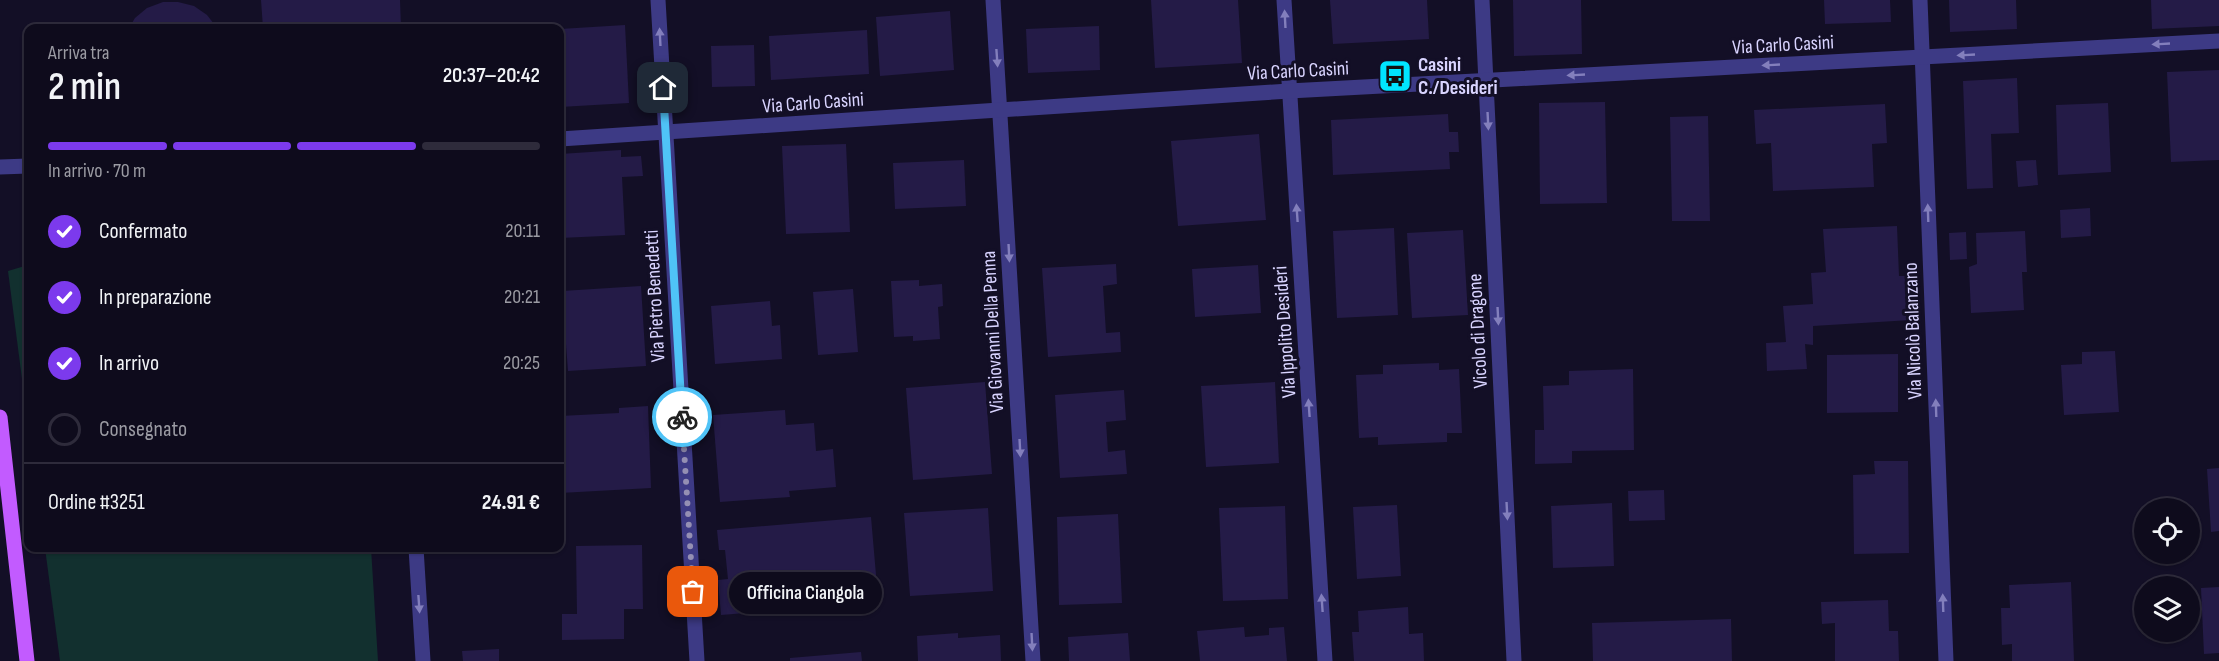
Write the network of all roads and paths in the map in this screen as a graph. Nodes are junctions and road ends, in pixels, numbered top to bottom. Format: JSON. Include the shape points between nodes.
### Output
{"nodes":[{"id":1,"x":658,"y":0,"type":"edge"},
{"id":2,"x":993,"y":0,"type":"edge"},
{"id":3,"x":1284,"y":0,"type":"edge"},
{"id":4,"x":1482,"y":0,"type":"edge"},
{"id":5,"x":1920,"y":0,"type":"edge"},
{"id":6,"x":2219,"y":41,"type":"edge"},
{"id":7,"x":1922,"y":57,"type":"junction"},
{"id":8,"x":1486,"y":80,"type":"junction"},
{"id":9,"x":1289,"y":91,"type":"junction"},
{"id":10,"x":1000,"y":111,"type":"junction"},
{"id":11,"x":665,"y":132,"type":"junction"},
{"id":12,"x":564,"y":139,"type":"edge"},
{"id":13,"x":24,"y":166,"type":"edge"},
{"id":14,"x":0,"y":168,"type":"edge"},
{"id":15,"x":0,"y":417,"type":"edge"},
{"id":16,"x":416,"y":552,"type":"edge"},
{"id":17,"x":27,"y":661,"type":"edge"},
{"id":18,"x":423,"y":661,"type":"edge"},
{"id":19,"x":697,"y":661,"type":"edge"},
{"id":20,"x":1033,"y":661,"type":"edge"},
{"id":21,"x":1325,"y":661,"type":"edge"},
{"id":22,"x":1514,"y":661,"type":"edge"},
{"id":23,"x":1946,"y":661,"type":"edge"}],
"edges":[{"from":11,"to":1,"type":"street","name":"Via Pietro Benedetti","one_way":true},
{"from":2,"to":10,"type":"street","name":"Via Giovanni Della Penna","one_way":true},
{"from":9,"to":3,"type":"street","name":"Via Ippolito Desideri","one_way":true},
{"from":4,"to":8,"type":"street","name":"Vicolo di Dragone"},
{"from":5,"to":7,"type":"street","name":"Via Nicolò Balanzano"},
{"from":6,"to":7,"type":"street","name":"Via Carlo Casini","one_way":true},
{"from":7,"to":8,"type":"street","name":"Via Carlo Casini","one_way":true},
{"from":23,"to":7,"type":"street","name":"Via Nicolò Balanzano","one_way":true},
{"from":8,"to":9,"type":"street","name":"Via Carlo Casini"},
{"from":8,"to":22,"type":"street","name":"Vicolo di Dragone","one_way":true},
{"from":9,"to":10,"type":"street","name":"Via Carlo Casini"},
{"from":21,"to":9,"type":"street","name":"Via Ippolito Desideri","one_way":true},
{"from":10,"to":11,"type":"street","name":"Via Carlo Casini"},
{"from":10,"to":20,"type":"street","name":"Via Giovanni Della Penna","one_way":true},
{"from":11,"to":12,"type":"street","name":"Via Carlo Casini"},
{"from":11,"to":19,"type":"street","name":"Via Pietro Benedetti"},
{"from":13,"to":14,"type":"street"},
{"from":15,"to":17,"type":"main road"},
{"from":16,"to":18,"type":"street","one_way":true}]}
